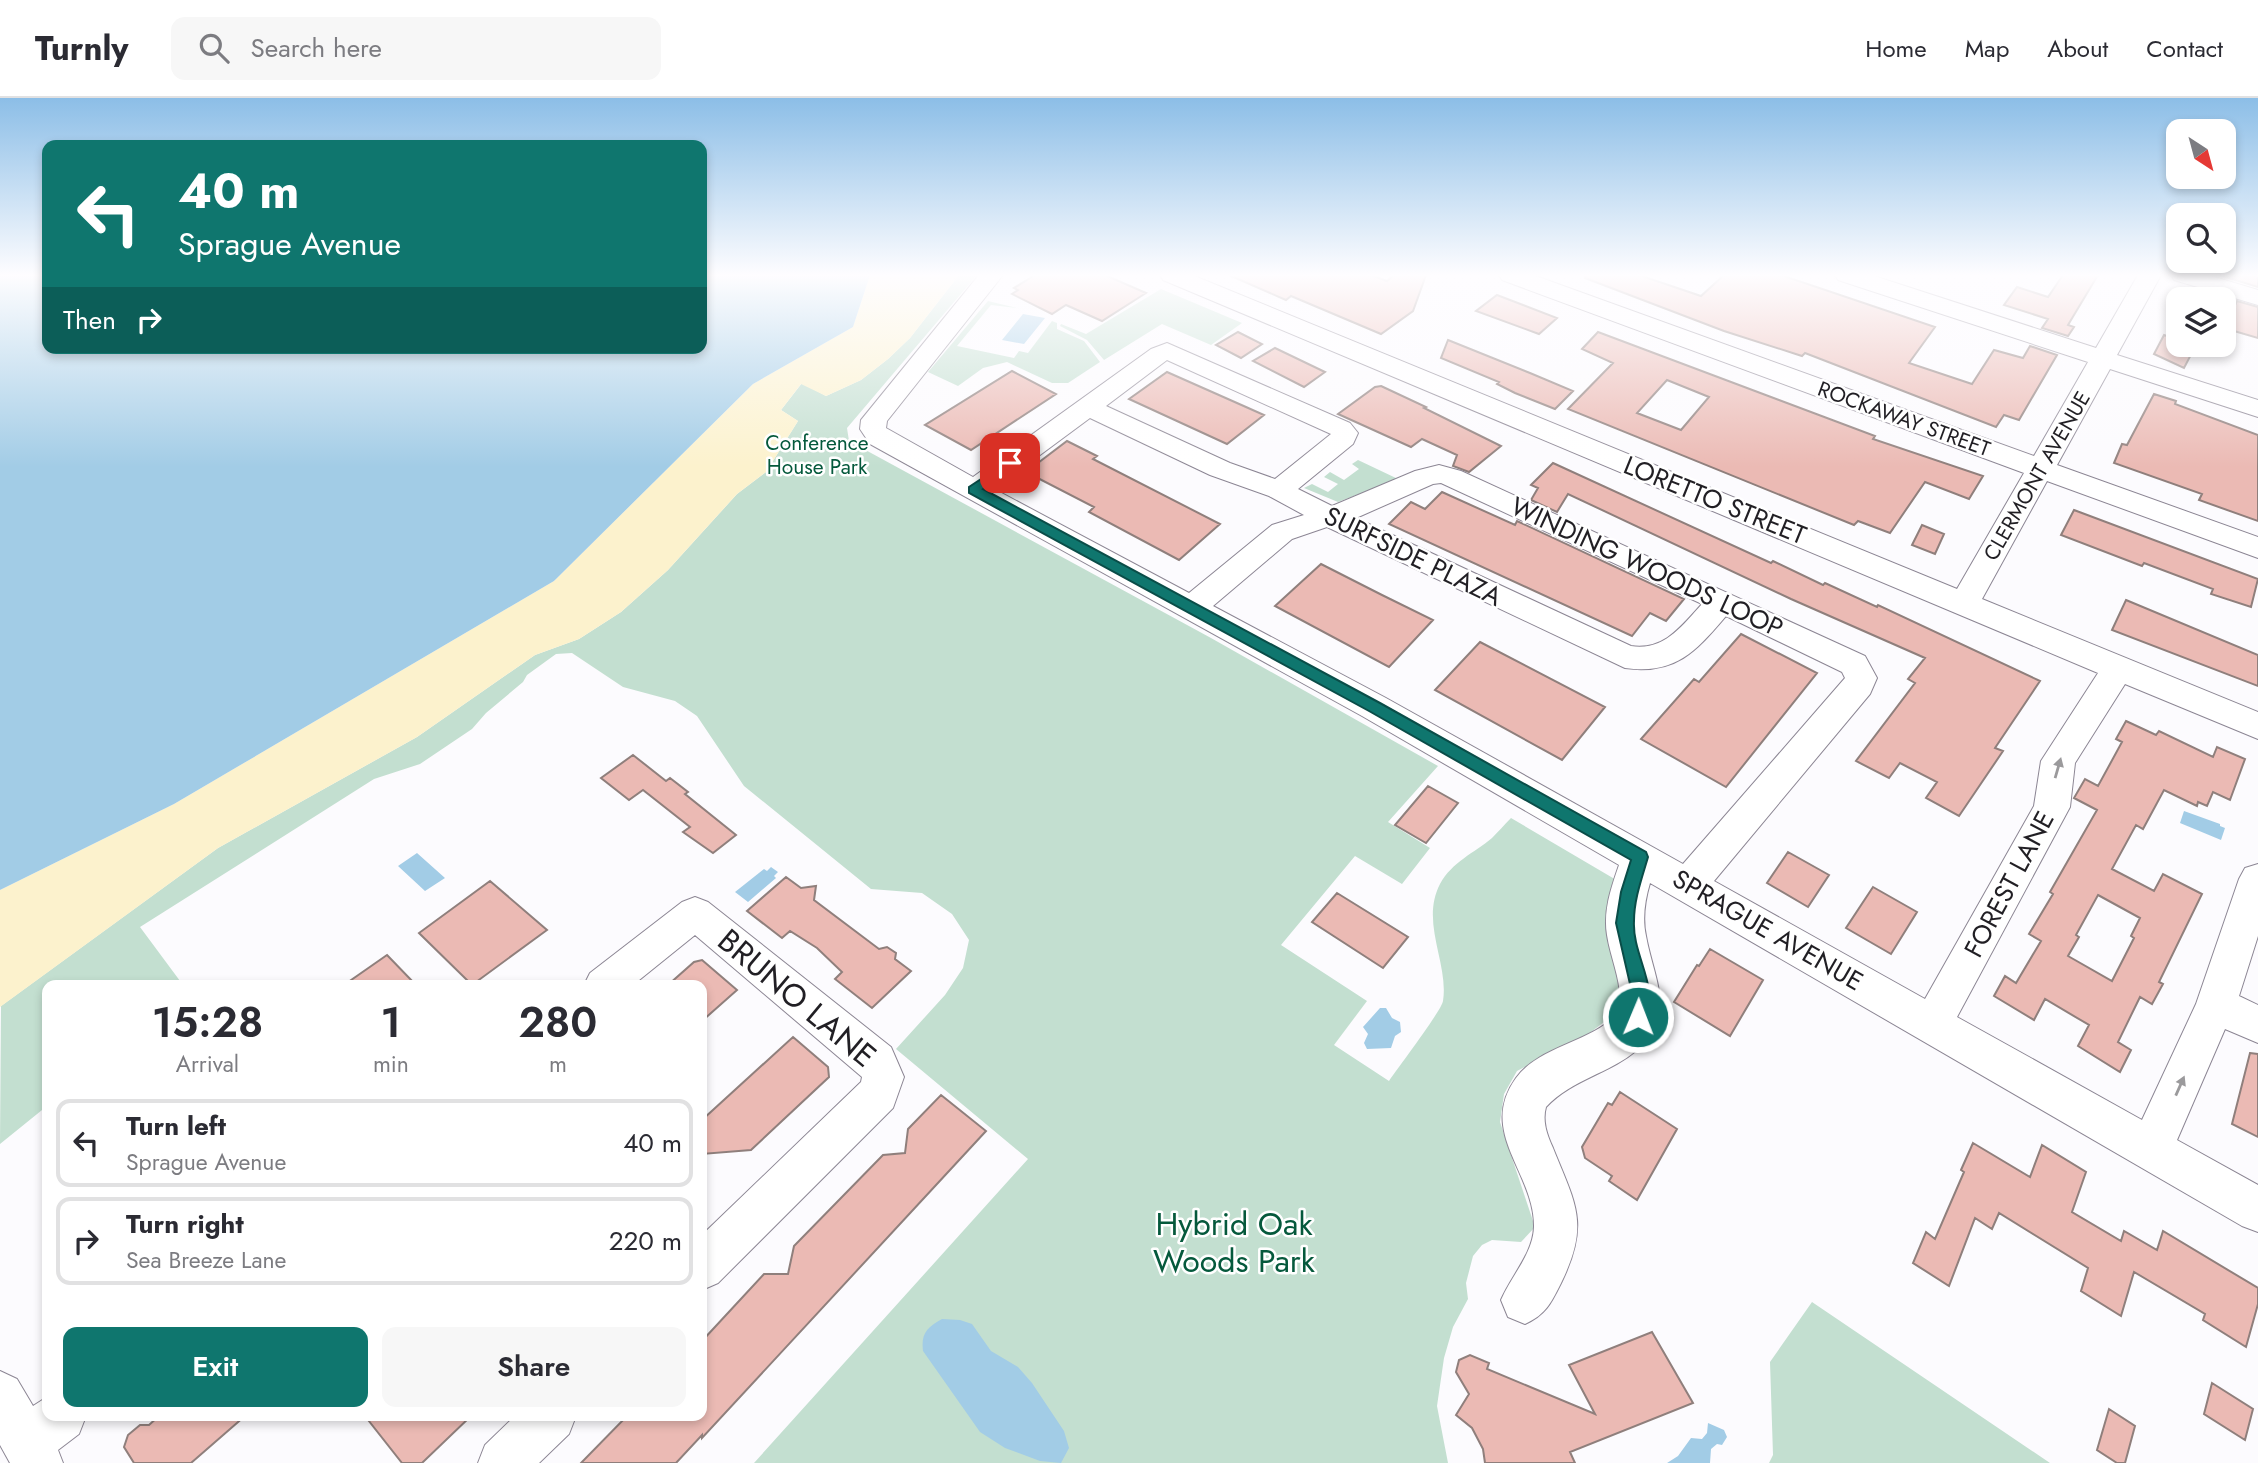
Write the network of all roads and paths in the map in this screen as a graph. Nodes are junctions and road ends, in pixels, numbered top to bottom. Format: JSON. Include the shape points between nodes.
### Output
{"nodes":[{"id":1,"x":940,"y":339,"type":"edge"},
{"id":2,"x":1325,"y":339,"type":"edge"},
{"id":3,"x":1684,"y":339,"type":"edge"},
{"id":4,"x":2041,"y":339,"type":"edge"},
{"id":5,"x":2114,"y":339,"type":"edge"},
{"id":6,"x":2103,"y":359,"type":"junction"},
{"id":7,"x":1088,"y":407,"type":"junction"},
{"id":8,"x":2258,"y":409,"type":"edge"},
{"id":9,"x":2041,"y":469,"type":"junction"},
{"id":10,"x":974,"y":490,"type":"junction"},
{"id":11,"x":1279,"y":490,"type":"junction"},
{"id":12,"x":1332,"y":517,"type":"junction"},
{"id":13,"x":2258,"y":548,"type":"edge"},
{"id":14,"x":1722,"y":601,"type":"junction"},
{"id":15,"x":1964,"y":604,"type":"junction"},
{"id":16,"x":1191,"y":608,"type":"junction"},
{"id":17,"x":2118,"y":668,"type":"junction"},
{"id":18,"x":2258,"y":726,"type":"edge"},
{"id":19,"x":1640,"y":857,"type":"junction"},
{"id":20,"x":2258,"y":879,"type":"edge"},
{"id":21,"x":1688,"y":885,"type":"junction"},
{"id":22,"x":610,"y":980,"type":"edge"},
{"id":23,"x":2216,"y":1004,"type":"junction"},
{"id":24,"x":1933,"y":1025,"type":"junction"},
{"id":25,"x":2258,"y":1025,"type":"edge"},
{"id":26,"x":2151,"y":1148,"type":"junction"},
{"id":27,"x":2258,"y":1209,"type":"edge"},
{"id":28,"x":707,"y":1262,"type":"edge"},
{"id":29,"x":1525,"y":1300,"type":"dead end"},
{"id":30,"x":546,"y":1421,"type":"edge"},
{"id":31,"x":503,"y":1463,"type":"edge"}],
"edges":[{"from":1,"to":10,"type":"street","name":"SPRAGUE AVENUE","via":[[874,420],[873,429],[880,438]]},
{"from":2,"to":15,"type":"street","name":"LORETTO STREET"},
{"from":3,"to":9,"type":"street","name":"ROCKAWAY STREET"},
{"from":4,"to":6,"type":"street"},
{"from":5,"to":6,"type":"street","name":"CLERMONT AVENUE"},
{"from":6,"to":8,"type":"street"},
{"from":6,"to":9,"type":"street","name":"CLERMONT AVENUE"},
{"from":7,"to":10,"type":"street"},
{"from":7,"to":11,"type":"street","name":"SURFSIDE PLAZA","via":[[1220,469]]},
{"from":7,"to":11,"type":"street","via":[[1167,351],[1345,433]]},
{"from":9,"to":13,"type":"street","name":"ROCKAWAY STREET"},
{"from":9,"to":15,"type":"street","name":"CLERMONT AVENUE"},
{"from":10,"to":16,"type":"street","name":"SPRAGUE AVENUE"},
{"from":11,"to":12,"type":"street","name":"SURFSIDE PLAZA"},
{"from":12,"to":14,"type":"street","name":"WINDING WOODS LOOP","via":[[1425,477],[1445,475]]},
{"from":12,"to":14,"type":"street","name":"SURFSIDE PLAZA","via":[[1625,657],[1642,661],[1676,650]]},
{"from":12,"to":16,"type":"street","name":"WINDING WOODS LOOP","via":[[1282,532]]},
{"from":14,"to":21,"type":"street","name":"WINDING WOODS LOOP","via":[[1846,659],[1861,678]]},
{"from":15,"to":17,"type":"street","name":"LORETTO STREET"},
{"from":16,"to":19,"type":"street","name":"SPRAGUE AVENUE"},
{"from":17,"to":18,"type":"street","name":"LORETTO STREET"},
{"from":24,"to":17,"type":"street","name":"FOREST LANE","one_way":true,"via":[[2052,807],[2058,761]]},
{"from":19,"to":21,"type":"street","name":"SPRAGUE AVENUE"},
{"from":19,"to":29,"type":"street","via":[[1625,923],[1642,997],[1638,1017],[1622,1037],[1550,1076],[1524,1104],[1526,1134],[1559,1226],[1548,1265]]},
{"from":20,"to":23,"type":"street"},
{"from":21,"to":24,"type":"street","name":"SPRAGUE AVENUE"},
{"from":22,"to":28,"type":"street","name":"BRUNO LANE","via":[[695,913],[883,1071],[878,1094]]},
{"from":23,"to":25,"type":"street"},
{"from":26,"to":23,"type":"street","one_way":true},
{"from":24,"to":26,"type":"street","name":"SPRAGUE AVENUE"},
{"from":26,"to":27,"type":"street","name":"SPRAGUE AVENUE"},
{"from":30,"to":31,"type":"street"}]}
